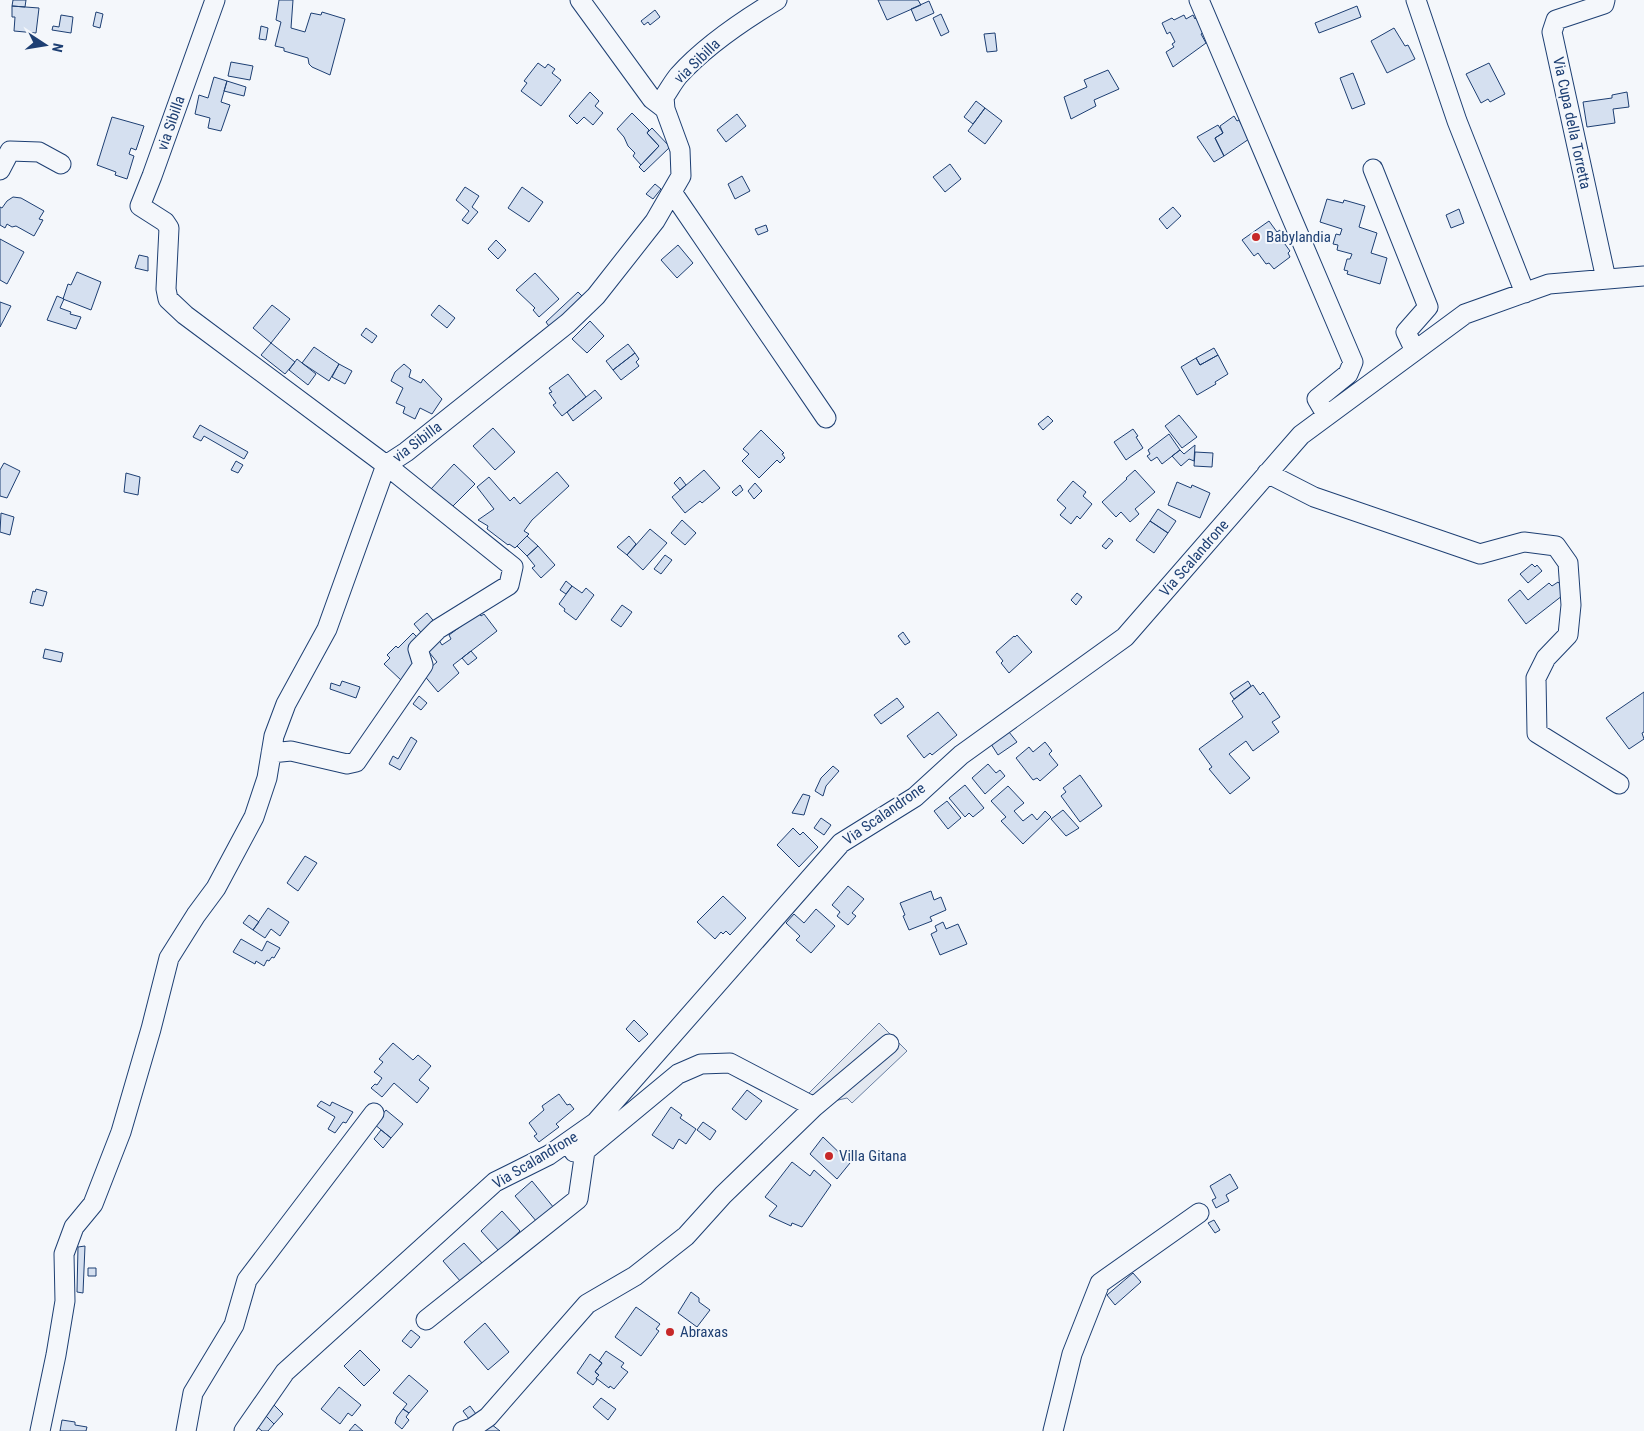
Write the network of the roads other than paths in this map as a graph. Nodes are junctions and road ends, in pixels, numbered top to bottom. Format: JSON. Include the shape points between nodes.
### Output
{"nodes":[{"id":1,"x":215,"y":0,"type":"edge"},
{"id":2,"x":580,"y":0,"type":"edge"},
{"id":3,"x":777,"y":0,"type":"edge"},
{"id":4,"x":1199,"y":0,"type":"edge"},
{"id":5,"x":1416,"y":0,"type":"edge"},
{"id":6,"x":1605,"y":0,"type":"edge"},
{"id":7,"x":665,"y":109,"type":"junction"},
{"id":8,"x":61,"y":164,"type":"dead end"},
{"id":9,"x":1372,"y":169,"type":"dead end"},
{"id":10,"x":0,"y":170,"type":"edge"},
{"id":11,"x":672,"y":192,"type":"junction"},
{"id":12,"x":1644,"y":276,"type":"edge"},
{"id":13,"x":1606,"y":279,"type":"junction"},
{"id":14,"x":1524,"y":293,"type":"junction"},
{"id":15,"x":1415,"y":351,"type":"junction"},
{"id":16,"x":1326,"y":416,"type":"junction"},
{"id":17,"x":826,"y":418,"type":"dead end"},
{"id":18,"x":386,"y":465,"type":"junction"},
{"id":19,"x":1267,"y":473,"type":"junction"},
{"id":20,"x":271,"y":753,"type":"junction"},
{"id":21,"x":1619,"y":784,"type":"dead end"},
{"id":22,"x":889,"y":1044,"type":"dead end"},
{"id":23,"x":814,"y":1107,"type":"junction"},
{"id":24,"x":374,"y":1112,"type":"dead end"},
{"id":25,"x":585,"y":1150,"type":"junction"},
{"id":26,"x":549,"y":1155,"type":"junction"},
{"id":27,"x":1199,"y":1213,"type":"dead end"},
{"id":28,"x":426,"y":1320,"type":"dead end"},
{"id":29,"x":40,"y":1431,"type":"edge"},
{"id":30,"x":186,"y":1431,"type":"edge"},
{"id":31,"x":244,"y":1431,"type":"edge"},
{"id":32,"x":463,"y":1431,"type":"edge"},
{"id":33,"x":1053,"y":1431,"type":"edge"}],
"edges":[{"from":1,"to":18,"type":"street","name":"via Sibilla","via":[[140,206],[169,228],[168,299]]},
{"from":2,"to":7,"type":"street","via":[[652,99]]},
{"from":3,"to":7,"type":"street","name":"via Sibilla","via":[[742,20],[678,76],[664,97]]},
{"from":4,"to":16,"type":"street","via":[[1353,362],[1348,374],[1317,399]]},
{"from":5,"to":14,"type":"street","via":[[1457,121]]},
{"from":6,"to":13,"type":"street","name":"Via Cupa della Torretta","via":[[1604,4],[1556,20],[1552,32]]},
{"from":7,"to":11,"type":"street","name":"via Sibilla","via":[[680,150],[681,176]]},
{"from":8,"to":10,"type":"street","via":[[39,152],[10,151]]},
{"from":9,"to":15,"type":"street","via":[[1428,307],[1406,332]]},
{"from":11,"to":17,"type":"street"},
{"from":11,"to":18,"type":"street","name":"via Sibilla","via":[[655,221],[596,296],[568,323]]},
{"from":12,"to":13,"type":"street","name":"Via Scalandrone"},
{"from":13,"to":14,"type":"street","name":"Via Scalandrone","via":[[1549,284]]},
{"from":14,"to":15,"type":"street","name":"Via Scalandrone","via":[[1465,314]]},
{"from":15,"to":16,"type":"street","name":"Via Scalandrone"},
{"from":16,"to":19,"type":"street","name":"Via Scalandrone","via":[[1301,435]]},
{"from":18,"to":20,"type":"street","via":[[327,629],[286,704]]},
{"from":18,"to":20,"type":"street","via":[[514,567],[508,586],[438,629],[418,649],[423,665],[356,762],[347,764],[291,751]]},
{"from":19,"to":21,"type":"street","via":[[1314,497],[1480,554],[1524,542],[1556,546],[1568,563],[1569,628],[1568,635],[1546,658],[1536,678],[1537,733]]},
{"from":19,"to":26,"type":"street","name":"Via Scalandrone","via":[[1125,638],[960,755],[915,796],[841,843],[596,1122]]},
{"from":20,"to":29,"type":"street","via":[[267,778],[254,817],[216,888],[169,958],[120,1132],[93,1204],[74,1227],[64,1254],[65,1301]]},
{"from":22,"to":23,"type":"street"},
{"from":23,"to":25,"type":"street","via":[[730,1063],[701,1064],[678,1074]]},
{"from":23,"to":32,"type":"street","via":[[723,1195],[686,1236],[634,1276],[587,1304],[488,1417]]},
{"from":24,"to":30,"type":"street","via":[[247,1280],[234,1325],[193,1393]]},
{"from":25,"to":26,"type":"street"},
{"from":25,"to":28,"type":"street","via":[[578,1199]]},
{"from":26,"to":31,"type":"street","name":"Via Scalandrone","via":[[494,1182],[285,1372]]},
{"from":27,"to":33,"type":"street","via":[[1100,1283],[1072,1354]]}]}
